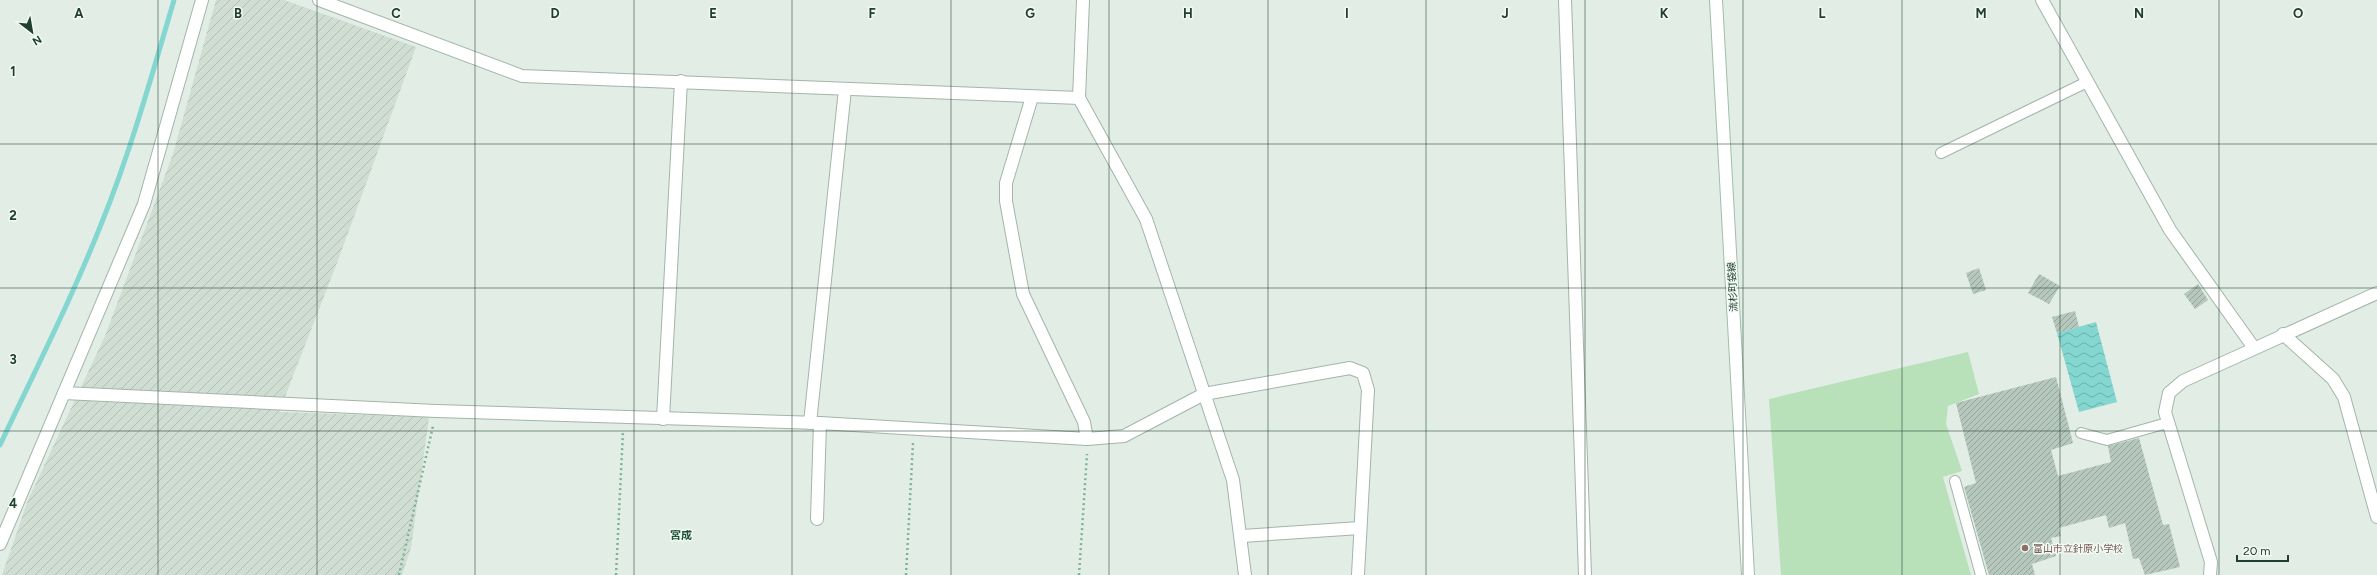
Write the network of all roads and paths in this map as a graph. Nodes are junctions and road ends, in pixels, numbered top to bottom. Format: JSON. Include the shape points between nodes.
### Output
{"nodes":[{"id":1,"x":202,"y":0,"type":"edge"},
{"id":2,"x":319,"y":0,"type":"edge"},
{"id":3,"x":1083,"y":0,"type":"edge"},
{"id":4,"x":1565,"y":0,"type":"edge"},
{"id":5,"x":1716,"y":0,"type":"edge"},
{"id":6,"x":2042,"y":0,"type":"edge"},
{"id":7,"x":681,"y":81,"type":"junction"},
{"id":8,"x":2087,"y":82,"type":"junction"},
{"id":9,"x":845,"y":88,"type":"junction"},
{"id":10,"x":1032,"y":97,"type":"junction"},
{"id":11,"x":1080,"y":98,"type":"junction"},
{"id":12,"x":1941,"y":153,"type":"dead end"},
{"id":13,"x":2377,"y":293,"type":"edge"},
{"id":14,"x":2283,"y":334,"type":"junction"},
{"id":15,"x":2254,"y":348,"type":"junction"},
{"id":16,"x":64,"y":393,"type":"junction"},
{"id":17,"x":1204,"y":394,"type":"junction"},
{"id":18,"x":436,"y":412,"type":"junction"},
{"id":19,"x":624,"y":416,"type":"junction"},
{"id":20,"x":663,"y":419,"type":"junction"},
{"id":21,"x":815,"y":423,"type":"junction"},
{"id":22,"x":2167,"y":424,"type":"junction"},
{"id":23,"x":914,"y":428,"type":"junction"},
{"id":24,"x":2081,"y":433,"type":"dead end"},
{"id":25,"x":1088,"y":439,"type":"junction"},
{"id":26,"x":1955,"y":481,"type":"dead end"},
{"id":27,"x":2377,"y":517,"type":"edge"},
{"id":28,"x":817,"y":519,"type":"dead end"},
{"id":29,"x":1360,"y":528,"type":"junction"},
{"id":30,"x":1242,"y":536,"type":"junction"},
{"id":31,"x":0,"y":544,"type":"edge"},
{"id":32,"x":398,"y":575,"type":"edge"},
{"id":33,"x":616,"y":575,"type":"edge"},
{"id":34,"x":906,"y":575,"type":"edge"},
{"id":35,"x":1079,"y":575,"type":"edge"},
{"id":36,"x":1245,"y":575,"type":"edge"},
{"id":37,"x":1358,"y":575,"type":"edge"},
{"id":38,"x":1585,"y":575,"type":"edge"},
{"id":39,"x":1748,"y":575,"type":"edge"},
{"id":40,"x":1981,"y":575,"type":"edge"},
{"id":41,"x":2210,"y":575,"type":"edge"}],
"edges":[{"from":1,"to":16,"type":"street","via":[[144,204]]},
{"from":2,"to":7,"type":"street","via":[[522,76]]},
{"from":3,"to":11,"type":"street"},
{"from":4,"to":38,"type":"street"},
{"from":5,"to":39,"type":"street","name":"流杉町袋線"},
{"from":6,"to":8,"type":"street"},
{"from":7,"to":9,"type":"street"},
{"from":7,"to":20,"type":"street"},
{"from":8,"to":12,"type":"lane"},
{"from":8,"to":15,"type":"street","via":[[2170,230]]},
{"from":9,"to":10,"type":"street"},
{"from":9,"to":21,"type":"street"},
{"from":10,"to":11,"type":"street"},
{"from":10,"to":25,"type":"street","via":[[1006,183],[1006,201],[1023,294],[1084,422]]},
{"from":11,"to":17,"type":"street","via":[[1146,219]]},
{"from":13,"to":14,"type":"street"},
{"from":14,"to":15,"type":"street"},
{"from":14,"to":27,"type":"street","via":[[2333,379],[2344,397]]},
{"from":15,"to":22,"type":"street","via":[[2183,381],[2169,393],[2165,412]]},
{"from":16,"to":18,"type":"street"},
{"from":16,"to":31,"type":"street"},
{"from":17,"to":25,"type":"street","via":[[1124,436]]},
{"from":17,"to":29,"type":"street","via":[[1350,368],[1363,373],[1368,390]]},
{"from":17,"to":30,"type":"street","via":[[1233,480]]},
{"from":18,"to":19,"type":"street"},
{"from":18,"to":32,"type":"path"},
{"from":19,"to":20,"type":"street"},
{"from":19,"to":33,"type":"path"},
{"from":20,"to":21,"type":"street"},
{"from":21,"to":23,"type":"street"},
{"from":21,"to":28,"type":"street"},
{"from":22,"to":24,"type":"lane","via":[[2107,440]]},
{"from":22,"to":41,"type":"street","via":[[2211,562]]},
{"from":23,"to":25,"type":"street"},
{"from":23,"to":34,"type":"path"},
{"from":25,"to":35,"type":"path"},
{"from":26,"to":40,"type":"lane"},
{"from":29,"to":30,"type":"street"},
{"from":29,"to":37,"type":"street"},
{"from":30,"to":36,"type":"street"}]}
